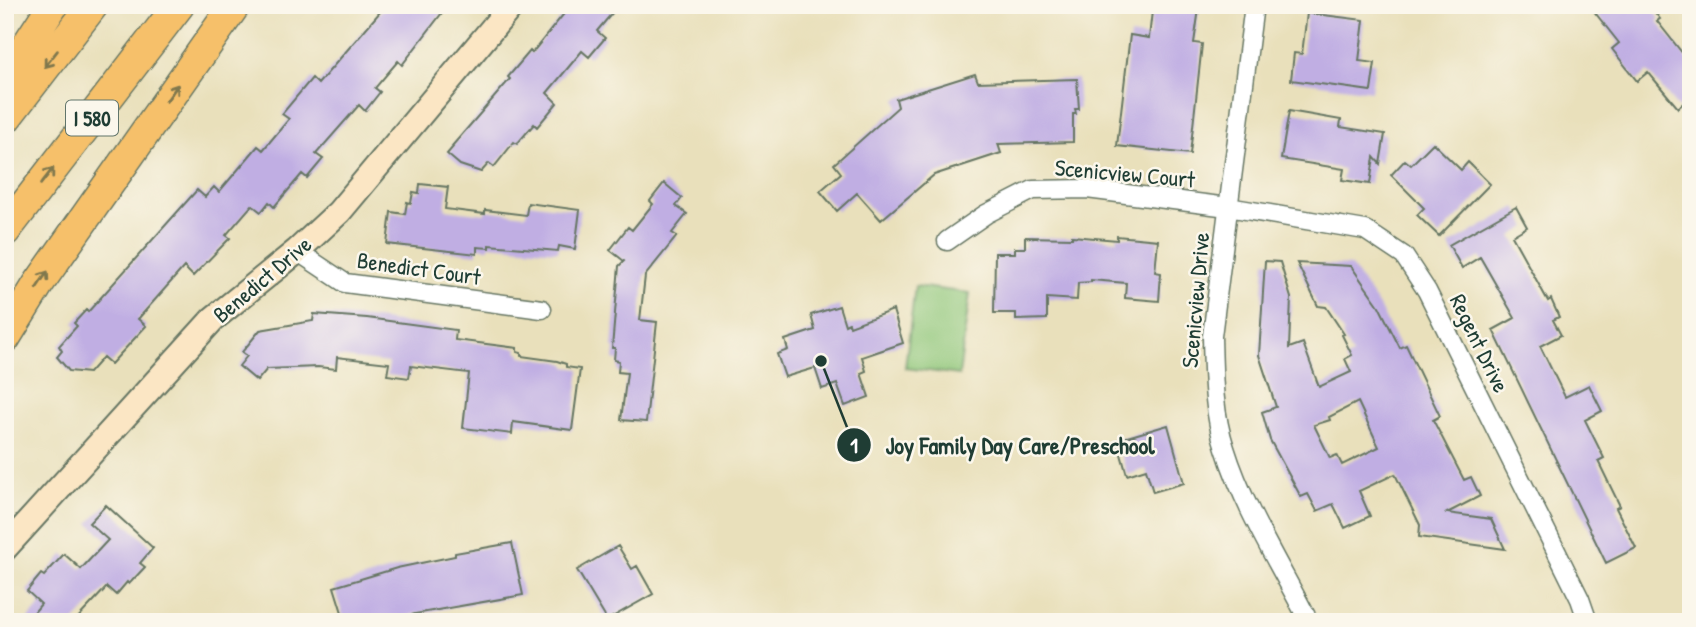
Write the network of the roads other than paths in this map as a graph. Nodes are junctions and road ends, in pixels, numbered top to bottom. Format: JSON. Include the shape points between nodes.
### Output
{"nodes":[{"id":1,"x":53,"y":5,"type":"edge"},
{"id":2,"x":93,"y":5,"type":"edge"},
{"id":3,"x":178,"y":5,"type":"edge"},
{"id":4,"x":235,"y":5,"type":"edge"},
{"id":5,"x":512,"y":5,"type":"edge"},
{"id":6,"x":1254,"y":5,"type":"edge"},
{"id":7,"x":5,"y":79,"type":"edge"},
{"id":8,"x":5,"y":119,"type":"edge"},
{"id":9,"x":1228,"y":207,"type":"junction"},
{"id":10,"x":5,"y":231,"type":"edge"},
{"id":11,"x":947,"y":241,"type":"dead end"},
{"id":12,"x":297,"y":251,"type":"junction"},
{"id":13,"x":542,"y":309,"type":"dead end"},
{"id":14,"x":5,"y":338,"type":"edge"},
{"id":15,"x":5,"y":548,"type":"edge"},
{"id":16,"x":1309,"y":622,"type":"edge"},
{"id":17,"x":1588,"y":622,"type":"edge"}],
"edges":[{"from":1,"to":7,"type":"highway"},
{"from":2,"to":8,"type":"highway","one_way":true},
{"from":10,"to":3,"type":"highway","number":"I 580","one_way":true},
{"from":14,"to":4,"type":"highway","one_way":true},
{"from":5,"to":12,"type":"street","name":"Benedict Drive","via":[[339,212]]},
{"from":6,"to":9,"type":"street","name":"Scenicview Drive"},
{"from":9,"to":11,"type":"street","name":"Scenicview Court","via":[[1087,189],[1033,190]]},
{"from":9,"to":16,"type":"street","name":"Scenicview Drive","via":[[1212,337],[1213,392],[1224,447],[1241,491]]},
{"from":9,"to":17,"type":"street","name":"Regent Drive","via":[[1365,230],[1404,256],[1427,291]]},
{"from":12,"to":13,"type":"street","name":"Benedict Court","via":[[345,284]]},
{"from":12,"to":15,"type":"street","name":"Benedict Drive","via":[[213,319]]}]}
